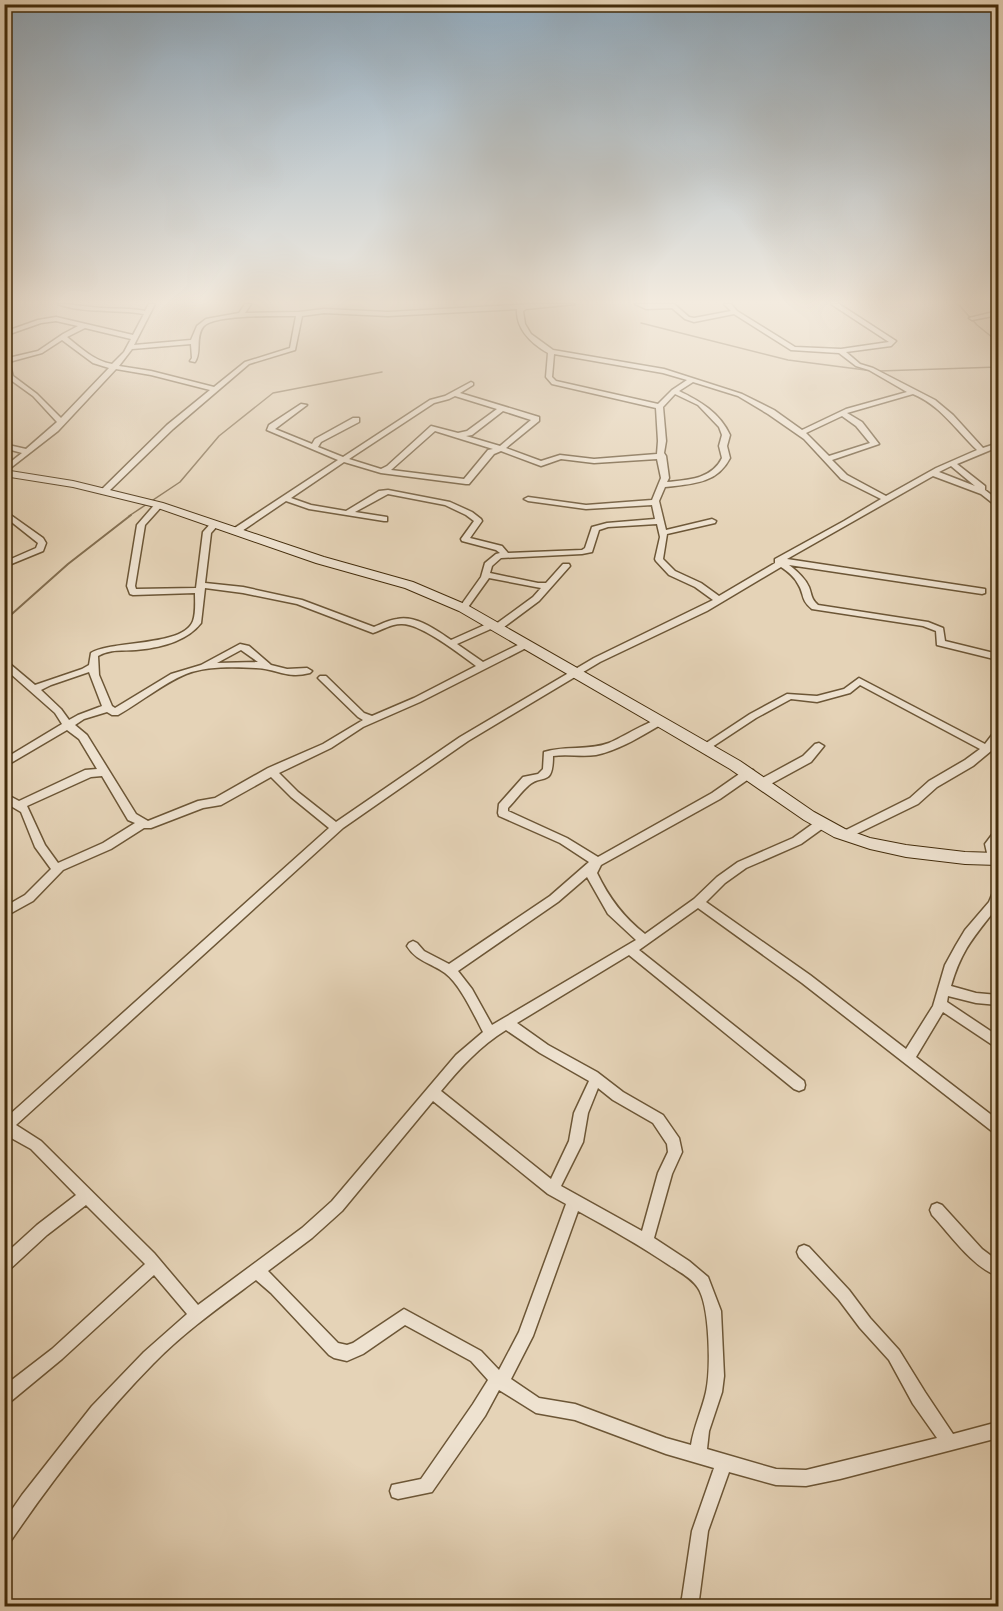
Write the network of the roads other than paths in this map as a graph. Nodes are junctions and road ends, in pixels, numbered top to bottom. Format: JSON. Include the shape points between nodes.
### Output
{"nodes":[{"id":1,"x":13,"y":379,"type":"edge"},
{"id":2,"x":102,"y":379,"type":"edge"},
{"id":3,"x":175,"y":379,"type":"edge"},
{"id":4,"x":226,"y":379,"type":"edge"},
{"id":5,"x":551,"y":379,"type":"edge"},
{"id":6,"x":890,"y":379,"type":"edge"},
{"id":7,"x":693,"y":380,"type":"joint"},
{"id":8,"x":471,"y":384,"type":"dead end"},
{"id":9,"x":214,"y":389,"type":"junction"},
{"id":10,"x":674,"y":391,"type":"junction"},
{"id":11,"x":913,"y":392,"type":"junction"},
{"id":12,"x":455,"y":394,"type":"junction"},
{"id":13,"x":303,"y":405,"type":"dead end"},
{"id":14,"x":659,"y":407,"type":"junction"},
{"id":15,"x":502,"y":409,"type":"junction"},
{"id":16,"x":842,"y":413,"type":"junction"},
{"id":17,"x":356,"y":420,"type":"dead end"},
{"id":18,"x":61,"y":422,"type":"junction"},
{"id":19,"x":801,"y":433,"type":"junction"},
{"id":20,"x":459,"y":435,"type":"junction"},
{"id":21,"x":999,"y":445,"type":"edge"},
{"id":22,"x":4,"y":446,"type":"edge"},
{"id":23,"x":314,"y":448,"type":"junction"},
{"id":24,"x":501,"y":449,"type":"junction"},
{"id":25,"x":981,"y":450,"type":"junction"},
{"id":26,"x":27,"y":452,"type":"junction"},
{"id":27,"x":662,"y":456,"type":"junction"},
{"id":28,"x":828,"y":459,"type":"junction"},
{"id":29,"x":344,"y":460,"type":"junction"},
{"id":30,"x":952,"y":463,"type":"junction"},
{"id":31,"x":381,"y":471,"type":"junction"},
{"id":32,"x":4,"y":472,"type":"edge"},
{"id":33,"x":933,"y":473,"type":"junction"},
{"id":34,"x":663,"y":485,"type":"junction"},
{"id":35,"x":104,"y":491,"type":"junction"},
{"id":36,"x":988,"y":494,"type":"junction"},
{"id":37,"x":285,"y":498,"type":"junction"},
{"id":38,"x":885,"y":498,"type":"junction"},
{"id":39,"x":528,"y":499,"type":"dead end"},
{"id":40,"x":655,"y":502,"type":"junction"},
{"id":41,"x":152,"y":503,"type":"junction"},
{"id":42,"x":999,"y":503,"type":"edge"},
{"id":43,"x":4,"y":506,"type":"edge"},
{"id":44,"x":5,"y":513,"type":"edge"},
{"id":45,"x":346,"y":514,"type":"junction"},
{"id":46,"x":384,"y":519,"type":"dead end"},
{"id":47,"x":660,"y":521,"type":"junction"},
{"id":48,"x":711,"y":521,"type":"dead end"},
{"id":49,"x":215,"y":524,"type":"junction"},
{"id":50,"x":236,"y":531,"type":"junction"},
{"id":51,"x":663,"y":532,"type":"junction"},
{"id":52,"x":505,"y":554,"type":"junction"},
{"id":53,"x":779,"y":562,"type":"junction"},
{"id":54,"x":4,"y":565,"type":"edge"},
{"id":55,"x":566,"y":566,"type":"dead end"},
{"id":56,"x":486,"y":575,"type":"junction"},
{"id":57,"x":548,"y":585,"type":"junction"},
{"id":58,"x":200,"y":587,"type":"junction"},
{"id":59,"x":982,"y":591,"type":"dead end"},
{"id":60,"x":718,"y":600,"type":"junction"},
{"id":61,"x":463,"y":608,"type":"junction"},
{"id":62,"x":495,"y":626,"type":"junction"},
{"id":63,"x":450,"y":644,"type":"junction"},
{"id":64,"x":527,"y":644,"type":"junction"},
{"id":65,"x":999,"y":657,"type":"edge"},
{"id":66,"x":4,"y":662,"type":"edge"},
{"id":67,"x":93,"y":666,"type":"junction"},
{"id":68,"x":267,"y":666,"type":"junction"},
{"id":69,"x":482,"y":666,"type":"junction"},
{"id":70,"x":196,"y":668,"type":"junction"},
{"id":71,"x":307,"y":671,"type":"dead end"},
{"id":72,"x":578,"y":673,"type":"junction"},
{"id":73,"x":323,"y":678,"type":"dead end"},
{"id":74,"x":34,"y":690,"type":"junction"},
{"id":75,"x":108,"y":708,"type":"junction"},
{"id":76,"x":373,"y":720,"type":"junction"},
{"id":77,"x":661,"y":721,"type":"junction"},
{"id":78,"x":68,"y":725,"type":"junction"},
{"id":79,"x":999,"y":733,"type":"edge"},
{"id":80,"x":819,"y":746,"type":"dead end"},
{"id":81,"x":705,"y":747,"type":"junction"},
{"id":82,"x":987,"y":749,"type":"junction"},
{"id":83,"x":4,"y":764,"type":"edge"},
{"id":84,"x":272,"y":771,"type":"junction"},
{"id":85,"x":104,"y":772,"type":"junction"},
{"id":86,"x":749,"y":773,"type":"junction"},
{"id":87,"x":763,"y":783,"type":"junction"},
{"id":88,"x":4,"y":797,"type":"edge"},
{"id":89,"x":19,"y":806,"type":"junction"},
{"id":90,"x":143,"y":823,"type":"junction"},
{"id":91,"x":822,"y":823,"type":"junction"},
{"id":92,"x":336,"y":828,"type":"junction"},
{"id":93,"x":846,"y":835,"type":"junction"},
{"id":94,"x":999,"y":835,"type":"edge"},
{"id":95,"x":996,"y":859,"type":"edge"},
{"id":96,"x":597,"y":862,"type":"junction"},
{"id":97,"x":57,"y":869,"type":"junction"},
{"id":98,"x":999,"y":893,"type":"edge"},
{"id":99,"x":698,"y":902,"type":"junction"},
{"id":100,"x":4,"y":912,"type":"edge"},
{"id":101,"x":645,"y":939,"type":"junction"},
{"id":102,"x":413,"y":946,"type":"dead end"},
{"id":103,"x":630,"y":949,"type":"junction"},
{"id":104,"x":450,"y":970,"type":"junction"},
{"id":105,"x":945,"y":990,"type":"junction"},
{"id":106,"x":999,"y":1000,"type":"edge"},
{"id":107,"x":940,"y":1004,"type":"junction"},
{"id":108,"x":506,"y":1023,"type":"junction"},
{"id":109,"x":490,"y":1033,"type":"junction"},
{"id":110,"x":999,"y":1042,"type":"edge"},
{"id":111,"x":907,"y":1059,"type":"junction"},
{"id":112,"x":596,"y":1079,"type":"junction"},
{"id":113,"x":799,"y":1085,"type":"dead end"},
{"id":114,"x":432,"y":1092,"type":"junction"},
{"id":115,"x":5,"y":1125,"type":"edge"},
{"id":116,"x":999,"y":1128,"type":"edge"},
{"id":117,"x":553,"y":1189,"type":"junction"},
{"id":118,"x":86,"y":1196,"type":"junction"},
{"id":119,"x":574,"y":1202,"type":"junction"},
{"id":120,"x":937,"y":1210,"type":"dead end"},
{"id":121,"x":646,"y":1241,"type":"junction"},
{"id":122,"x":804,"y":1252,"type":"dead end"},
{"id":123,"x":4,"y":1265,"type":"edge"},
{"id":124,"x":154,"y":1265,"type":"junction"},
{"id":125,"x":999,"y":1269,"type":"edge"},
{"id":126,"x":256,"y":1271,"type":"junction"},
{"id":127,"x":197,"y":1315,"type":"junction"},
{"id":128,"x":499,"y":1380,"type":"junction"},
{"id":129,"x":4,"y":1396,"type":"edge"},
{"id":130,"x":999,"y":1430,"type":"edge"},
{"id":131,"x":950,"y":1442,"type":"junction"},
{"id":132,"x":698,"y":1454,"type":"junction"},
{"id":133,"x":724,"y":1462,"type":"junction"},
{"id":134,"x":398,"y":1491,"type":"dead end"},
{"id":135,"x":4,"y":1536,"type":"edge"},
{"id":136,"x":687,"y":1606,"type":"edge"}],
"edges":[{"from":1,"to":18,"type":"street"},
{"from":2,"to":18,"type":"street"},
{"from":3,"to":9,"type":"street"},
{"from":4,"to":9,"type":"street"},
{"from":5,"to":14,"type":"street","via":[[554,384]]},
{"from":6,"to":11,"type":"street"},
{"from":7,"to":10,"type":"street"},
{"from":7,"to":19,"type":"street","via":[[740,395]]},
{"from":8,"to":12,"type":"street"},
{"from":9,"to":35,"type":"street"},
{"from":10,"to":14,"type":"street"},
{"from":10,"to":34,"type":"street","via":[[700,404],[722,426],[726,458],[722,466],[702,480]]},
{"from":11,"to":16,"type":"street"},
{"from":11,"to":25,"type":"street","via":[[953,420]]},
{"from":12,"to":15,"type":"street"},
{"from":12,"to":29,"type":"street","via":[[432,401]]},
{"from":13,"to":23,"type":"street","via":[[271,430]]},
{"from":14,"to":27,"type":"street"},
{"from":15,"to":20,"type":"street","via":[[469,434]]},
{"from":15,"to":24,"type":"street","via":[[536,419]]},
{"from":16,"to":19,"type":"street"},
{"from":16,"to":28,"type":"street","via":[[859,424],[875,444]]},
{"from":17,"to":23,"type":"street","via":[[318,441]]},
{"from":18,"to":26,"type":"street"},
{"from":19,"to":28,"type":"street"},
{"from":20,"to":24,"type":"street"},
{"from":20,"to":31,"type":"street","via":[[434,428],[390,468]]},
{"from":21,"to":25,"type":"street"},
{"from":22,"to":26,"type":"street"},
{"from":23,"to":29,"type":"street"},
{"from":24,"to":27,"type":"street","via":[[541,464],[560,457],[586,461]]},
{"from":24,"to":31,"type":"street","via":[[491,452],[463,483]]},
{"from":25,"to":30,"type":"street"},
{"from":26,"to":32,"type":"street"},
{"from":27,"to":34,"type":"street","via":[[666,473]]},
{"from":28,"to":38,"type":"street","via":[[844,477]]},
{"from":29,"to":31,"type":"street"},
{"from":29,"to":37,"type":"street"},
{"from":30,"to":33,"type":"street"},
{"from":30,"to":36,"type":"street"},
{"from":32,"to":35,"type":"street"},
{"from":33,"to":36,"type":"street"},
{"from":33,"to":38,"type":"street"},
{"from":34,"to":40,"type":"street"},
{"from":35,"to":41,"type":"street"},
{"from":36,"to":42,"type":"street"},
{"from":37,"to":45,"type":"street"},
{"from":37,"to":50,"type":"street"},
{"from":38,"to":53,"type":"street"},
{"from":39,"to":40,"type":"street","via":[[586,507]]},
{"from":40,"to":47,"type":"street"},
{"from":41,"to":49,"type":"street"},
{"from":41,"to":58,"type":"street","via":[[141,525],[132,590],[140,593]]},
{"from":43,"to":44,"type":"street"},
{"from":44,"to":54,"type":"street","via":[[42,543],[40,549]]},
{"from":45,"to":46,"type":"street"},
{"from":45,"to":52,"type":"street","via":[[388,492],[447,503],[478,521],[465,539],[499,548]]},
{"from":47,"to":51,"type":"street"},
{"from":47,"to":52,"type":"street","via":[[595,528],[589,550],[582,552]]},
{"from":48,"to":51,"type":"street"},
{"from":49,"to":50,"type":"street"},
{"from":49,"to":58,"type":"street","via":[[207,532]]},
{"from":50,"to":61,"type":"street","via":[[409,585]]},
{"from":51,"to":60,"type":"street","via":[[660,562]]},
{"from":52,"to":56,"type":"street","via":[[489,565]]},
{"from":53,"to":59,"type":"street"},
{"from":53,"to":60,"type":"street"},
{"from":53,"to":65,"type":"street","via":[[798,575],[808,601],[815,606],[925,624],[940,630],[940,643]]},
{"from":55,"to":57,"type":"street"},
{"from":56,"to":57,"type":"street"},
{"from":56,"to":61,"type":"street"},
{"from":57,"to":62,"type":"street","via":[[536,599]]},
{"from":58,"to":63,"type":"street","via":[[243,590],[299,602],[373,630],[408,621]]},
{"from":58,"to":67,"type":"street","via":[[200,611],[193,629],[139,647],[100,651],[94,655]]},
{"from":60,"to":72,"type":"street"},
{"from":61,"to":62,"type":"street"},
{"from":62,"to":63,"type":"street"},
{"from":62,"to":64,"type":"street"},
{"from":63,"to":69,"type":"street"},
{"from":64,"to":69,"type":"street"},
{"from":64,"to":72,"type":"street"},
{"from":66,"to":74,"type":"street"},
{"from":67,"to":74,"type":"street","via":[[73,677],[42,683]]},
{"from":67,"to":75,"type":"street"},
{"from":68,"to":70,"type":"street"},
{"from":68,"to":70,"type":"street","via":[[240,647]]},
{"from":68,"to":71,"type":"street","via":[[294,675]]},
{"from":69,"to":76,"type":"street"},
{"from":70,"to":75,"type":"street","via":[[115,714]]},
{"from":72,"to":77,"type":"street"},
{"from":72,"to":92,"type":"street","via":[[464,739]]},
{"from":73,"to":76,"type":"street","via":[[361,715]]},
{"from":74,"to":78,"type":"street"},
{"from":75,"to":78,"type":"street"},
{"from":76,"to":84,"type":"street"},
{"from":77,"to":81,"type":"street"},
{"from":77,"to":96,"type":"street","via":[[595,751],[548,754],[548,770],[541,777],[527,780],[503,807],[503,813],[537,826]]},
{"from":78,"to":83,"type":"street"},
{"from":78,"to":85,"type":"street","via":[[84,737]]},
{"from":79,"to":82,"type":"street"},
{"from":80,"to":87,"type":"street","via":[[807,759]]},
{"from":81,"to":82,"type":"street","via":[[790,696],[817,699],[847,691],[859,681]]},
{"from":81,"to":86,"type":"street"},
{"from":82,"to":93,"type":"street","via":[[914,801]]},
{"from":84,"to":90,"type":"street","via":[[217,802],[147,825]]},
{"from":84,"to":92,"type":"street","via":[[299,801]]},
{"from":85,"to":89,"type":"street","via":[[89,773]]},
{"from":85,"to":90,"type":"street","via":[[132,817]]},
{"from":86,"to":87,"type":"street"},
{"from":86,"to":96,"type":"street","via":[[716,796]]},
{"from":87,"to":91,"type":"street"},
{"from":88,"to":89,"type":"street"},
{"from":89,"to":97,"type":"street","via":[[25,810],[40,847]]},
{"from":90,"to":97,"type":"street","via":[[107,846]]},
{"from":91,"to":93,"type":"street"},
{"from":91,"to":99,"type":"street","via":[[797,841],[742,865]]},
{"from":92,"to":115,"type":"street"},
{"from":93,"to":95,"type":"street","via":[[884,847]]},
{"from":94,"to":95,"type":"street","via":[[990,844]]},
{"from":96,"to":101,"type":"street","via":[[591,873],[602,899],[621,922]]},
{"from":96,"to":104,"type":"street","via":[[554,899]]},
{"from":97,"to":100,"type":"street","via":[[29,898]]},
{"from":98,"to":105,"type":"street","via":[[960,948]]},
{"from":99,"to":101,"type":"street"},
{"from":99,"to":111,"type":"street","via":[[806,979]]},
{"from":101,"to":103,"type":"street"},
{"from":102,"to":104,"type":"street"},
{"from":103,"to":108,"type":"street"},
{"from":103,"to":113,"type":"street"},
{"from":104,"to":109,"type":"street"},
{"from":105,"to":106,"type":"street"},
{"from":105,"to":107,"type":"street"},
{"from":107,"to":110,"type":"street"},
{"from":107,"to":111,"type":"street"},
{"from":108,"to":109,"type":"street"},
{"from":108,"to":112,"type":"street"},
{"from":109,"to":114,"type":"street","via":[[460,1059]]},
{"from":111,"to":116,"type":"street"},
{"from":112,"to":117,"type":"street","via":[[583,1106],[576,1142]]},
{"from":112,"to":121,"type":"street","via":[[658,1119],[674,1142],[675,1152],[665,1173]]},
{"from":114,"to":117,"type":"street"},
{"from":114,"to":126,"type":"street","via":[[337,1206]]},
{"from":115,"to":118,"type":"street","via":[[36,1145]]},
{"from":117,"to":119,"type":"street"},
{"from":118,"to":123,"type":"street"},
{"from":118,"to":124,"type":"street"},
{"from":119,"to":121,"type":"street"},
{"from":119,"to":128,"type":"street","via":[[525,1336]]},
{"from":120,"to":125,"type":"street","via":[[977,1254]]},
{"from":121,"to":132,"type":"street","via":[[703,1282],[714,1311],[714,1392]]},
{"from":122,"to":131,"type":"street","via":[[894,1355]]},
{"from":124,"to":127,"type":"street"},
{"from":124,"to":129,"type":"street","via":[[57,1354]]},
{"from":126,"to":127,"type":"street"},
{"from":126,"to":128,"type":"street","via":[[334,1350],[347,1353],[358,1349],[404,1316],[476,1356]]},
{"from":127,"to":135,"type":"street","via":[[149,1357],[98,1412]]},
{"from":128,"to":132,"type":"street","via":[[536,1405],[575,1412]]},
{"from":128,"to":134,"type":"street","via":[[426,1485]]},
{"from":130,"to":131,"type":"street"},
{"from":131,"to":133,"type":"street","via":[[806,1478],[776,1477]]},
{"from":132,"to":133,"type":"street"},
{"from":133,"to":136,"type":"street","via":[[700,1531]]}]}
